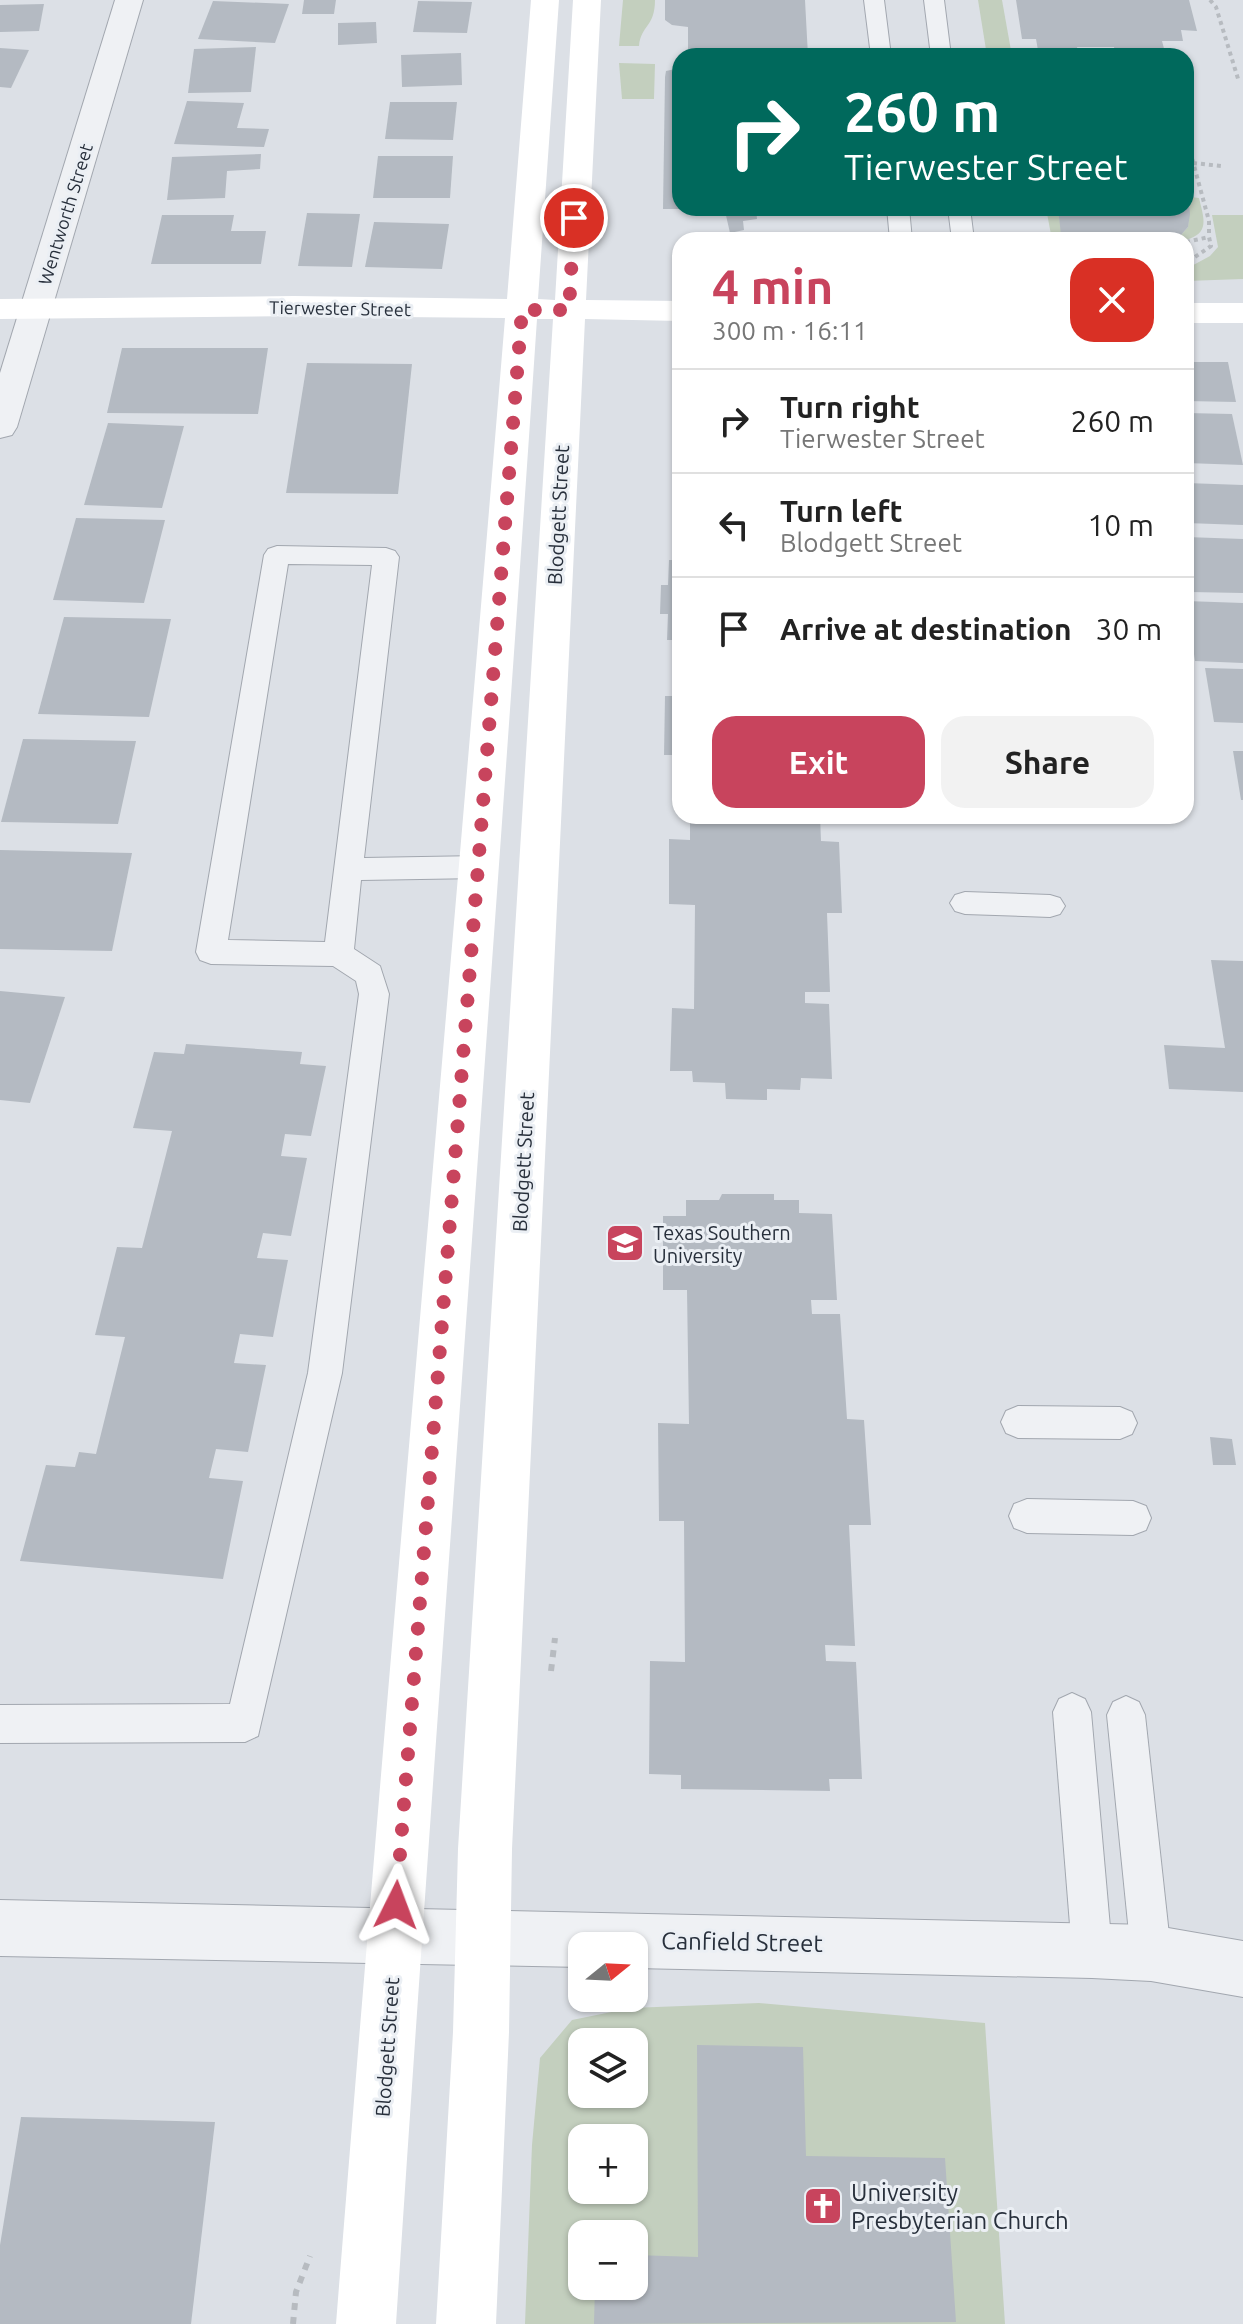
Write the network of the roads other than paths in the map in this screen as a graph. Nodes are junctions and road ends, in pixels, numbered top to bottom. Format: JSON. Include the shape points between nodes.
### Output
{"nodes":[{"id":1,"x":129,"y":0,"type":"edge"},
{"id":2,"x":545,"y":0,"type":"edge"},
{"id":3,"x":587,"y":0,"type":"edge"},
{"id":4,"x":874,"y":0,"type":"edge"},
{"id":5,"x":934,"y":0,"type":"edge"},
{"id":6,"x":880,"y":48,"type":"edge"},
{"id":7,"x":940,"y":48,"type":"edge"},
{"id":8,"x":0,"y":309,"type":"edge"},
{"id":9,"x":36,"y":309,"type":"junction"},
{"id":10,"x":522,"y":310,"type":"junction"},
{"id":11,"x":569,"y":310,"type":"junction"},
{"id":12,"x":672,"y":311,"type":"edge"},
{"id":13,"x":1194,"y":313,"type":"edge"},
{"id":14,"x":1243,"y":313,"type":"edge"},
{"id":15,"x":0,"y":427,"type":"edge"},
{"id":16,"x":480,"y":867,"type":"junction"},
{"id":17,"x":539,"y":868,"type":"junction"},
{"id":18,"x":348,"y":869,"type":"junction"},
{"id":19,"x":965,"y":903,"type":"dead end"},
{"id":20,"x":1050,"y":906,"type":"dead end"},
{"id":21,"x":338,"y":954,"type":"junction"},
{"id":22,"x":1018,"y":1422,"type":"dead end"},
{"id":23,"x":1120,"y":1423,"type":"dead end"},
{"id":24,"x":1027,"y":1516,"type":"dead end"},
{"id":25,"x":1133,"y":1518,"type":"dead end"},
{"id":26,"x":1072,"y":1712,"type":"dead end"},
{"id":27,"x":1126,"y":1715,"type":"dead end"},
{"id":28,"x":0,"y":1724,"type":"edge"},
{"id":29,"x":0,"y":1928,"type":"edge"},
{"id":30,"x":395,"y":1935,"type":"junction"},
{"id":31,"x":483,"y":1936,"type":"junction"},
{"id":32,"x":1092,"y":1950,"type":"junction"},
{"id":33,"x":1151,"y":1953,"type":"junction"},
{"id":34,"x":1243,"y":1969,"type":"edge"},
{"id":35,"x":366,"y":2324,"type":"edge"},
{"id":36,"x":466,"y":2324,"type":"edge"}],
"edges":[{"from":1,"to":9,"type":"street","name":"Wentworth Street"},
{"from":2,"to":10,"type":"main road","name":"Blodgett Street"},
{"from":3,"to":11,"type":"main road","name":"Blodgett Street"},
{"from":4,"to":6,"type":"lane"},
{"from":5,"to":7,"type":"lane"},
{"from":8,"to":9,"type":"main road","name":"Tierwester Street"},
{"from":9,"to":10,"type":"main road","name":"Tierwester Street"},
{"from":9,"to":15,"type":"street","name":"Wentworth Street"},
{"from":10,"to":11,"type":"main road","name":"Tierwester Street"},
{"from":10,"to":16,"type":"main road","name":"Blodgett Street"},
{"from":11,"to":12,"type":"main road","name":"Tierwester Street"},
{"from":11,"to":17,"type":"main road","name":"Blodgett Street"},
{"from":13,"to":14,"type":"main road"},
{"from":16,"to":17,"type":"main road"},
{"from":16,"to":18,"type":"lane"},
{"from":16,"to":30,"type":"main road","name":"Blodgett Street"},
{"from":17,"to":31,"type":"main road","name":"Blodgett Street"},
{"from":18,"to":21,"type":"lane"},
{"from":18,"to":21,"type":"lane","via":[[386,557],[277,555],[211,952]]},
{"from":19,"to":20,"type":"lane"},
{"from":21,"to":28,"type":"lane","via":[[369,974],[374,994],[349,1206],[325,1373],[245,1723]]},
{"from":22,"to":23,"type":"lane"},
{"from":24,"to":25,"type":"lane"},
{"from":26,"to":32,"type":"lane"},
{"from":27,"to":33,"type":"lane"},
{"from":29,"to":30,"type":"street","name":"Canfield Street"},
{"from":30,"to":31,"type":"street","name":"Canfield Street"},
{"from":30,"to":35,"type":"main road","name":"Blodgett Street"},
{"from":31,"to":32,"type":"street","name":"Canfield Street"},
{"from":31,"to":36,"type":"main road","name":"Blodgett Street"},
{"from":32,"to":33,"type":"street","name":"Canfield Street"},
{"from":33,"to":34,"type":"street","name":"Canfield Street"}]}
